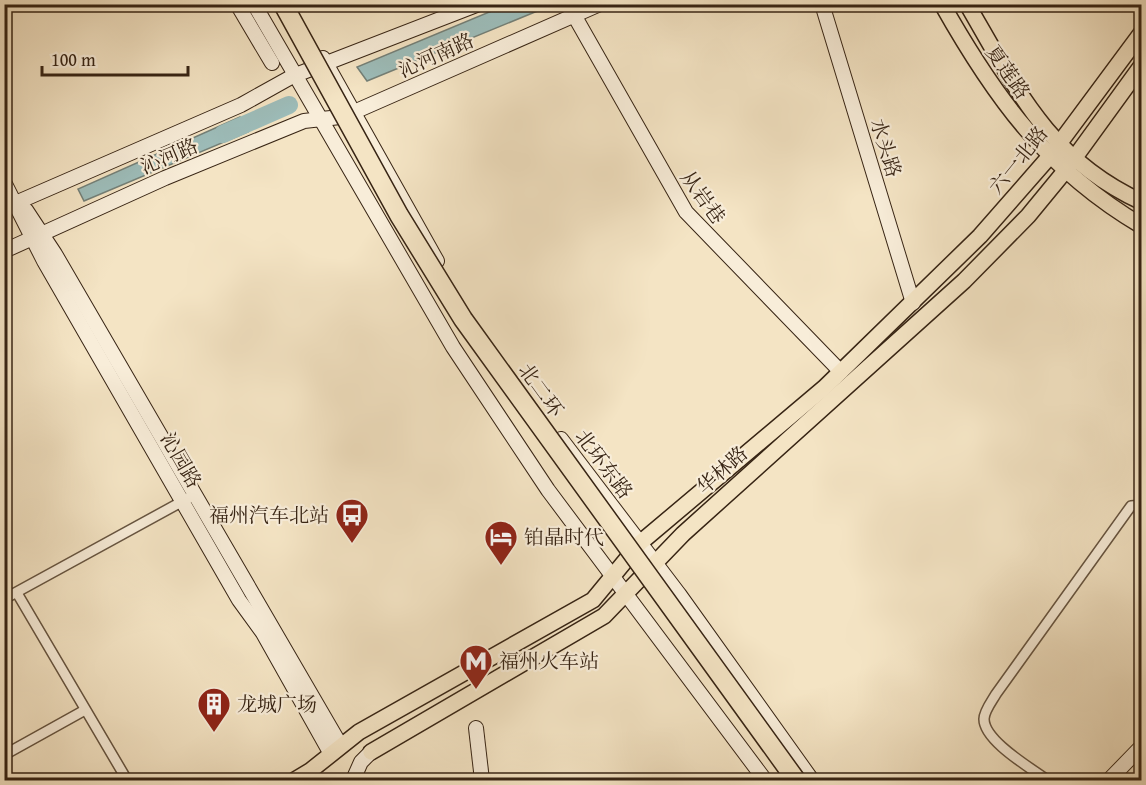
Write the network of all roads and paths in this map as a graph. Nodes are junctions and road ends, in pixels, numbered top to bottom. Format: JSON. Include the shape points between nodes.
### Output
{"nodes":[{"id":1,"x":237,"y":4,"type":"edge"},
{"id":2,"x":254,"y":4,"type":"edge"},
{"id":3,"x":269,"y":4,"type":"edge"},
{"id":4,"x":283,"y":4,"type":"edge"},
{"id":5,"x":292,"y":4,"type":"edge"},
{"id":6,"x":479,"y":4,"type":"edge"},
{"id":7,"x":600,"y":4,"type":"edge"},
{"id":8,"x":822,"y":4,"type":"edge"},
{"id":9,"x":942,"y":4,"type":"edge"},
{"id":10,"x":967,"y":4,"type":"edge"},
{"id":11,"x":574,"y":15,"type":"junction"},
{"id":12,"x":1142,"y":32,"type":"edge"},
{"id":13,"x":272,"y":63,"type":"dead end"},
{"id":14,"x":326,"y":65,"type":"junction"},
{"id":15,"x":1142,"y":65,"type":"edge"},
{"id":16,"x":293,"y":76,"type":"junction"},
{"id":17,"x":354,"y":112,"type":"junction"},
{"id":18,"x":319,"y":118,"type":"junction"},
{"id":19,"x":1054,"y":150,"type":"junction"},
{"id":20,"x":1074,"y":158,"type":"junction"},
{"id":21,"x":1065,"y":171,"type":"junction"},
{"id":22,"x":5,"y":182,"type":"edge"},
{"id":23,"x":1142,"y":202,"type":"edge"},
{"id":24,"x":13,"y":205,"type":"edge"},
{"id":25,"x":1142,"y":226,"type":"edge"},
{"id":26,"x":37,"y":236,"type":"junction"},
{"id":27,"x":4,"y":252,"type":"edge"},
{"id":28,"x":913,"y":303,"type":"junction"},
{"id":29,"x":841,"y":372,"type":"junction"},
{"id":30,"x":188,"y":498,"type":"junction"},
{"id":31,"x":1142,"y":505,"type":"edge"},
{"id":32,"x":640,"y":543,"type":"junction"},
{"id":33,"x":654,"y":562,"type":"junction"},
{"id":34,"x":611,"y":577,"type":"junction"},
{"id":35,"x":17,"y":592,"type":"junction"},
{"id":36,"x":624,"y":594,"type":"junction"},
{"id":37,"x":4,"y":599,"type":"edge"},
{"id":38,"x":85,"y":710,"type":"junction"},
{"id":39,"x":476,"y":728,"type":"dead end"},
{"id":40,"x":1142,"y":746,"type":"edge"},
{"id":41,"x":336,"y":750,"type":"junction"},
{"id":42,"x":371,"y":752,"type":"joint"},
{"id":43,"x":4,"y":755,"type":"edge"},
{"id":44,"x":127,"y":780,"type":"edge"},
{"id":45,"x":295,"y":780,"type":"edge"},
{"id":46,"x":353,"y":780,"type":"edge"},
{"id":47,"x":482,"y":780,"type":"edge"},
{"id":48,"x":765,"y":780,"type":"edge"},
{"id":49,"x":783,"y":780,"type":"edge"},
{"id":50,"x":796,"y":780,"type":"edge"},
{"id":51,"x":812,"y":780,"type":"edge"},
{"id":52,"x":1047,"y":780,"type":"edge"},
{"id":53,"x":1109,"y":780,"type":"edge"}],
"edges":[{"from":1,"to":13,"type":"main road"},
{"from":2,"to":16,"type":"main road"},
{"from":3,"to":49,"type":"highway","name":"北二环","via":[[390,221],[454,326]]},
{"from":4,"to":50,"type":"highway","name":"北二环","bridge":true,"via":[[399,215],[463,319]]},
{"from":5,"to":14,"type":"main road","name":"北环东路"},
{"from":6,"to":14,"type":"main road","name":"沁河南路"},
{"from":7,"to":11,"type":"main road","name":"沁河南路"},
{"from":8,"to":28,"type":"main road","name":"水头路"},
{"from":9,"to":19,"type":"main road","name":"夏莲路","via":[[992,88]]},
{"from":10,"to":19,"type":"main road","name":"夏莲路"},
{"from":11,"to":17,"type":"main road","name":"沁河南路"},
{"from":11,"to":29,"type":"main road","name":"从岩巷","via":[[686,212]]},
{"from":12,"to":19,"type":"main road","name":"六一北路"},
{"from":14,"to":16,"type":"main road","name":"沁河路"},
{"from":14,"to":17,"type":"main road","name":"北环东路"},
{"from":15,"to":20,"type":"main road"},
{"from":16,"to":18,"type":"main road"},
{"from":16,"to":24,"type":"main road","name":"沁河路","via":[[241,105]]},
{"from":17,"to":18,"type":"main road","name":"沁河路"},
{"from":17,"to":32,"type":"main road","name":"北环东路","via":[[465,307]]},
{"from":18,"to":26,"type":"main road","name":"沁河路","via":[[165,178]]},
{"from":18,"to":34,"type":"main road","via":[[453,347]]},
{"from":19,"to":20,"type":"main road"},
{"from":19,"to":21,"type":"main road"},
{"from":19,"to":28,"type":"main road","name":"六一北路","via":[[980,236]]},
{"from":20,"to":21,"type":"main road"},
{"from":20,"to":23,"type":"main road"},
{"from":21,"to":25,"type":"main road"},
{"from":21,"to":33,"type":"main road","name":"华林路","via":[[1028,216],[964,281]]},
{"from":22,"to":24,"type":"main road","name":"沁园路"},
{"from":24,"to":26,"type":"main road","name":"沁园路"},
{"from":26,"to":27,"type":"main road","name":"沁河路"},
{"from":26,"to":30,"type":"main road","name":"沁园路"},
{"from":28,"to":29,"type":"main road","name":"华林路"},
{"from":29,"to":32,"type":"main road","name":"华林路"},
{"from":30,"to":35,"type":"street"},
{"from":30,"to":41,"type":"main road","name":"沁园路"},
{"from":31,"to":52,"type":"street","via":[[1131,506],[983,717],[996,742]]},
{"from":32,"to":33,"type":"main road","name":"北环东路"},
{"from":32,"to":34,"type":"main road","name":"华林路"},
{"from":33,"to":36,"type":"main road","name":"华林路"},
{"from":33,"to":51,"type":"main road","name":"北环东路"},
{"from":34,"to":36,"type":"main road"},
{"from":34,"to":41,"type":"main road","name":"华林路","via":[[592,600],[359,732]]},
{"from":35,"to":37,"type":"street"},
{"from":35,"to":38,"type":"street"},
{"from":36,"to":42,"type":"main road","name":"华林路","via":[[604,616]]},
{"from":36,"to":48,"type":"main road"},
{"from":38,"to":43,"type":"street"},
{"from":38,"to":44,"type":"street"},
{"from":39,"to":47,"type":"main road"},
{"from":40,"to":53,"type":"main road"},
{"from":41,"to":45,"type":"main road","name":"华林路"},
{"from":42,"to":46,"type":"main road","via":[[361,762]]}]}
